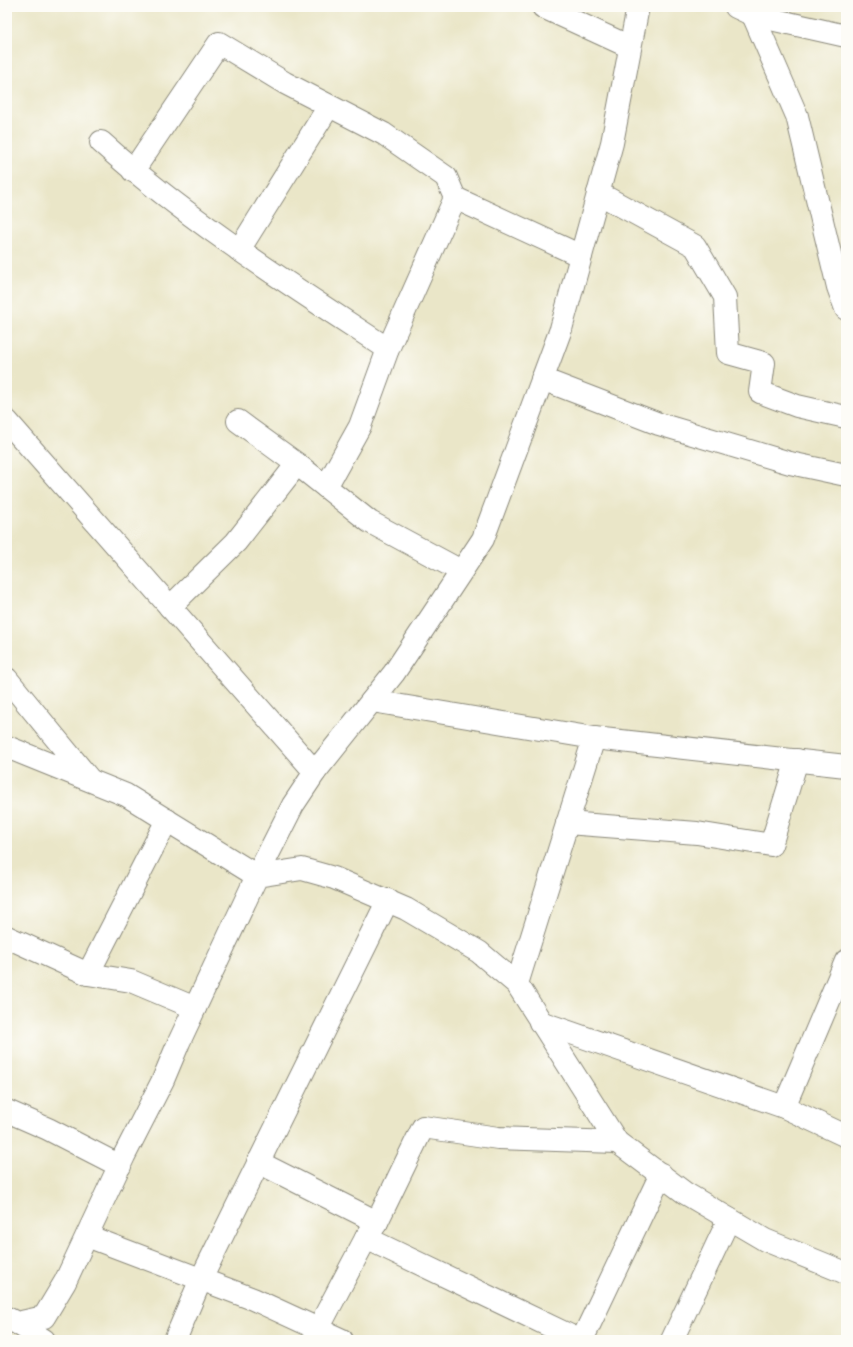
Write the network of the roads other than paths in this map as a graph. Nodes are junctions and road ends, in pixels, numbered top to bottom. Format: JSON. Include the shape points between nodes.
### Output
{"nodes":[{"id":1,"x":543,"y":7,"type":"edge"},
{"id":2,"x":638,"y":7,"type":"edge"},
{"id":3,"x":745,"y":11,"type":"edge"},
{"id":4,"x":846,"y":36,"type":"edge"},
{"id":5,"x":630,"y":47,"type":"junction"},
{"id":6,"x":329,"y":106,"type":"junction"},
{"id":7,"x":101,"y":142,"type":"dead end"},
{"id":8,"x":134,"y":171,"type":"junction"},
{"id":9,"x":598,"y":193,"type":"junction"},
{"id":10,"x":455,"y":198,"type":"junction"},
{"id":11,"x":239,"y":250,"type":"junction"},
{"id":12,"x":581,"y":256,"type":"junction"},
{"id":13,"x":838,"y":257,"type":"edge"},
{"id":14,"x":846,"y":309,"type":"edge"},
{"id":15,"x":388,"y":349,"type":"junction"},
{"id":16,"x":542,"y":379,"type":"junction"},
{"id":17,"x":846,"y":417,"type":"edge"},
{"id":18,"x":7,"y":421,"type":"edge"},
{"id":19,"x":238,"y":421,"type":"dead end"},
{"id":20,"x":298,"y":464,"type":"junction"},
{"id":21,"x":846,"y":475,"type":"edge"},
{"id":22,"x":326,"y":487,"type":"junction"},
{"id":23,"x":461,"y":571,"type":"junction"},
{"id":24,"x":170,"y":607,"type":"junction"},
{"id":25,"x":7,"y":679,"type":"edge"},
{"id":26,"x":372,"y":702,"type":"junction"},
{"id":27,"x":594,"y":738,"type":"junction"},
{"id":28,"x":7,"y":748,"type":"edge"},
{"id":29,"x":797,"y":760,"type":"junction"},
{"id":30,"x":846,"y":766,"type":"edge"},
{"id":31,"x":315,"y":772,"type":"junction"},
{"id":32,"x":91,"y":780,"type":"junction"},
{"id":33,"x":167,"y":820,"type":"junction"},
{"id":34,"x":567,"y":823,"type":"junction"},
{"id":35,"x":257,"y":876,"type":"junction"},
{"id":36,"x":388,"y":900,"type":"junction"},
{"id":37,"x":7,"y":937,"type":"edge"},
{"id":38,"x":846,"y":961,"type":"edge"},
{"id":39,"x":88,"y":974,"type":"junction"},
{"id":40,"x":516,"y":984,"type":"junction"},
{"id":41,"x":195,"y":1008,"type":"junction"},
{"id":42,"x":540,"y":1022,"type":"junction"},
{"id":43,"x":784,"y":1107,"type":"junction"},
{"id":44,"x":7,"y":1111,"type":"edge"},
{"id":45,"x":846,"y":1136,"type":"edge"},
{"id":46,"x":617,"y":1142,"type":"junction"},
{"id":47,"x":258,"y":1162,"type":"junction"},
{"id":48,"x":120,"y":1166,"type":"junction"},
{"id":49,"x":661,"y":1174,"type":"junction"},
{"id":50,"x":729,"y":1219,"type":"junction"},
{"id":51,"x":372,"y":1230,"type":"junction"},
{"id":52,"x":87,"y":1236,"type":"junction"},
{"id":53,"x":846,"y":1273,"type":"edge"},
{"id":54,"x":201,"y":1279,"type":"junction"},
{"id":55,"x":12,"y":1321,"type":"edge"},
{"id":56,"x":317,"y":1334,"type":"edge"},
{"id":57,"x":44,"y":1340,"type":"edge"},
{"id":58,"x":175,"y":1340,"type":"edge"},
{"id":59,"x":342,"y":1340,"type":"edge"},
{"id":60,"x":580,"y":1340,"type":"edge"},
{"id":61,"x":672,"y":1340,"type":"edge"}],
"edges":[{"from":1,"to":5,"type":"street"},
{"from":2,"to":5,"type":"street"},
{"from":3,"to":4,"type":"street"},
{"from":3,"to":13,"type":"street","via":[[797,116]]},
{"from":5,"to":9,"type":"street","via":[[612,143]]},
{"from":6,"to":8,"type":"street","via":[[219,42]]},
{"from":6,"to":10,"type":"street","via":[[384,134],[446,177]]},
{"from":6,"to":11,"type":"street"},
{"from":7,"to":8,"type":"street"},
{"from":8,"to":11,"type":"street"},
{"from":9,"to":12,"type":"street"},
{"from":9,"to":17,"type":"street","via":[[695,246],[725,297],[728,353],[764,363],[760,392],[796,406]]},
{"from":10,"to":12,"type":"street"},
{"from":10,"to":15,"type":"street"},
{"from":11,"to":15,"type":"street"},
{"from":12,"to":16,"type":"street","via":[[561,329]]},
{"from":13,"to":14,"type":"street","via":[[838,287]]},
{"from":15,"to":22,"type":"street","via":[[360,426]]},
{"from":16,"to":21,"type":"street","via":[[659,424],[790,463]]},
{"from":16,"to":23,"type":"street","via":[[483,538]]},
{"from":18,"to":24,"type":"street"},
{"from":19,"to":20,"type":"street"},
{"from":20,"to":22,"type":"street"},
{"from":20,"to":24,"type":"street","via":[[236,542]]},
{"from":22,"to":23,"type":"street","via":[[370,522]]},
{"from":23,"to":26,"type":"street"},
{"from":24,"to":31,"type":"street"},
{"from":25,"to":32,"type":"street"},
{"from":26,"to":27,"type":"street"},
{"from":26,"to":31,"type":"street"},
{"from":27,"to":29,"type":"street"},
{"from":27,"to":34,"type":"street"},
{"from":28,"to":32,"type":"street"},
{"from":29,"to":30,"type":"street"},
{"from":29,"to":34,"type":"street","via":[[771,844],[697,834]]},
{"from":31,"to":35,"type":"street","via":[[293,805]]},
{"from":32,"to":33,"type":"street","via":[[126,795]]},
{"from":33,"to":35,"type":"street"},
{"from":33,"to":39,"type":"street"},
{"from":34,"to":40,"type":"street"},
{"from":35,"to":36,"type":"street","via":[[302,869],[334,878]]},
{"from":35,"to":41,"type":"street"},
{"from":36,"to":40,"type":"street","via":[[479,952]]},
{"from":36,"to":47,"type":"street"},
{"from":37,"to":39,"type":"street"},
{"from":38,"to":43,"type":"street"},
{"from":39,"to":41,"type":"street","via":[[131,981]]},
{"from":40,"to":42,"type":"street"},
{"from":41,"to":48,"type":"street"},
{"from":42,"to":43,"type":"street"},
{"from":42,"to":46,"type":"street"},
{"from":43,"to":45,"type":"street"},
{"from":44,"to":48,"type":"street"},
{"from":46,"to":49,"type":"street"},
{"from":46,"to":51,"type":"street","via":[[498,1138],[423,1127]]},
{"from":47,"to":51,"type":"street"},
{"from":47,"to":54,"type":"street"},
{"from":48,"to":52,"type":"street"},
{"from":49,"to":50,"type":"street","via":[[685,1193]]},
{"from":49,"to":60,"type":"street"},
{"from":50,"to":53,"type":"street","via":[[765,1240]]},
{"from":50,"to":61,"type":"street"},
{"from":51,"to":56,"type":"street"},
{"from":51,"to":60,"type":"street"},
{"from":52,"to":54,"type":"street"},
{"from":52,"to":55,"type":"street","via":[[65,1282],[44,1317]]},
{"from":54,"to":56,"type":"street","via":[[253,1299]]},
{"from":54,"to":58,"type":"street"},
{"from":55,"to":57,"type":"street"},
{"from":56,"to":59,"type":"street"}]}
